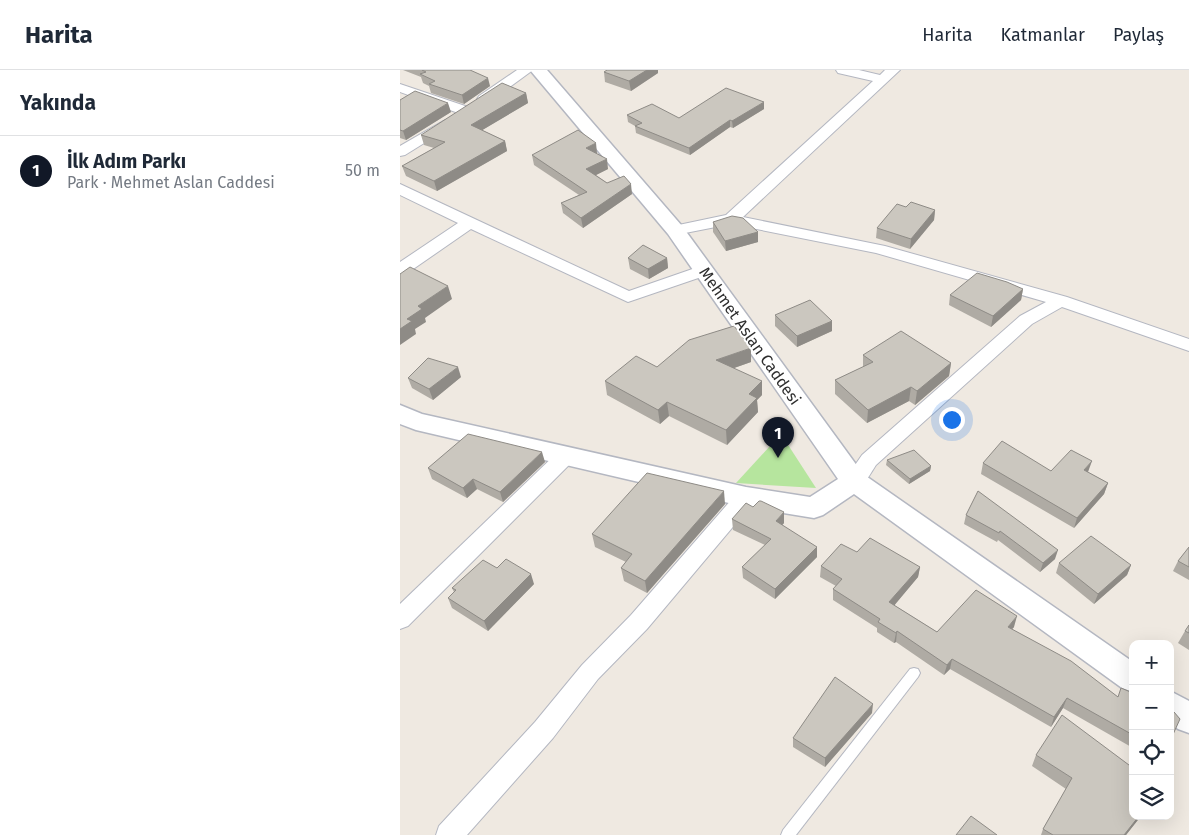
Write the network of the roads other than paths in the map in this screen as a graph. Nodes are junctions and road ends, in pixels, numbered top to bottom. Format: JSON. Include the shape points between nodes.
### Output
{"nodes":[{"id":1,"x":526,"y":70,"type":"edge"},
{"id":2,"x":538,"y":70,"type":"edge"},
{"id":3,"x":843,"y":70,"type":"edge"},
{"id":4,"x":888,"y":75,"type":"edge"},
{"id":5,"x":400,"y":88,"type":"edge"},
{"id":6,"x":466,"y":111,"type":"junction"},
{"id":7,"x":400,"y":152,"type":"edge"},
{"id":8,"x":400,"y":189,"type":"edge"},
{"id":9,"x":731,"y":219,"type":"junction"},
{"id":10,"x":470,"y":222,"type":"junction"},
{"id":11,"x":675,"y":230,"type":"junction"},
{"id":12,"x":400,"y":270,"type":"edge"},
{"id":13,"x":704,"y":270,"type":"junction"},
{"id":14,"x":1061,"y":301,"type":"junction"},
{"id":15,"x":1189,"y":345,"type":"edge"},
{"id":16,"x":400,"y":414,"type":"edge"},
{"id":17,"x":566,"y":456,"type":"junction"},
{"id":18,"x":854,"y":481,"type":"junction"},
{"id":19,"x":746,"y":497,"type":"junction"},
{"id":20,"x":400,"y":619,"type":"edge"},
{"id":21,"x":914,"y":673,"type":"dead end"},
{"id":22,"x":1129,"y":676,"type":"edge"},
{"id":23,"x":1174,"y":708,"type":"edge"},
{"id":24,"x":1189,"y":719,"type":"edge"},
{"id":25,"x":449,"y":835,"type":"edge"},
{"id":26,"x":788,"y":835,"type":"edge"}],
"edges":[{"from":1,"to":6,"type":"street"},
{"from":2,"to":11,"type":"street","name":"Mehmet Aslan Caddesi"},
{"from":3,"to":4,"type":"street"},
{"from":4,"to":9,"type":"street"},
{"from":5,"to":6,"type":"street"},
{"from":6,"to":7,"type":"street"},
{"from":8,"to":10,"type":"street"},
{"from":9,"to":11,"type":"street"},
{"from":9,"to":14,"type":"street","via":[[878,249]]},
{"from":10,"to":12,"type":"street"},
{"from":10,"to":13,"type":"street","via":[[628,297]]},
{"from":11,"to":13,"type":"street","name":"Mehmet Aslan Caddesi"},
{"from":13,"to":18,"type":"street","name":"Mehmet Aslan Caddesi"},
{"from":14,"to":15,"type":"street"},
{"from":14,"to":18,"type":"street","via":[[1026,320],[869,460]]},
{"from":16,"to":17,"type":"street","via":[[416,421]]},
{"from":17,"to":19,"type":"street"},
{"from":17,"to":20,"type":"street"},
{"from":18,"to":19,"type":"street","via":[[814,508]]},
{"from":18,"to":22,"type":"street","name":"Mehmet Aslan Caddesi"},
{"from":19,"to":25,"type":"street"},
{"from":21,"to":26,"type":"lane"},
{"from":23,"to":24,"type":"street"}]}
